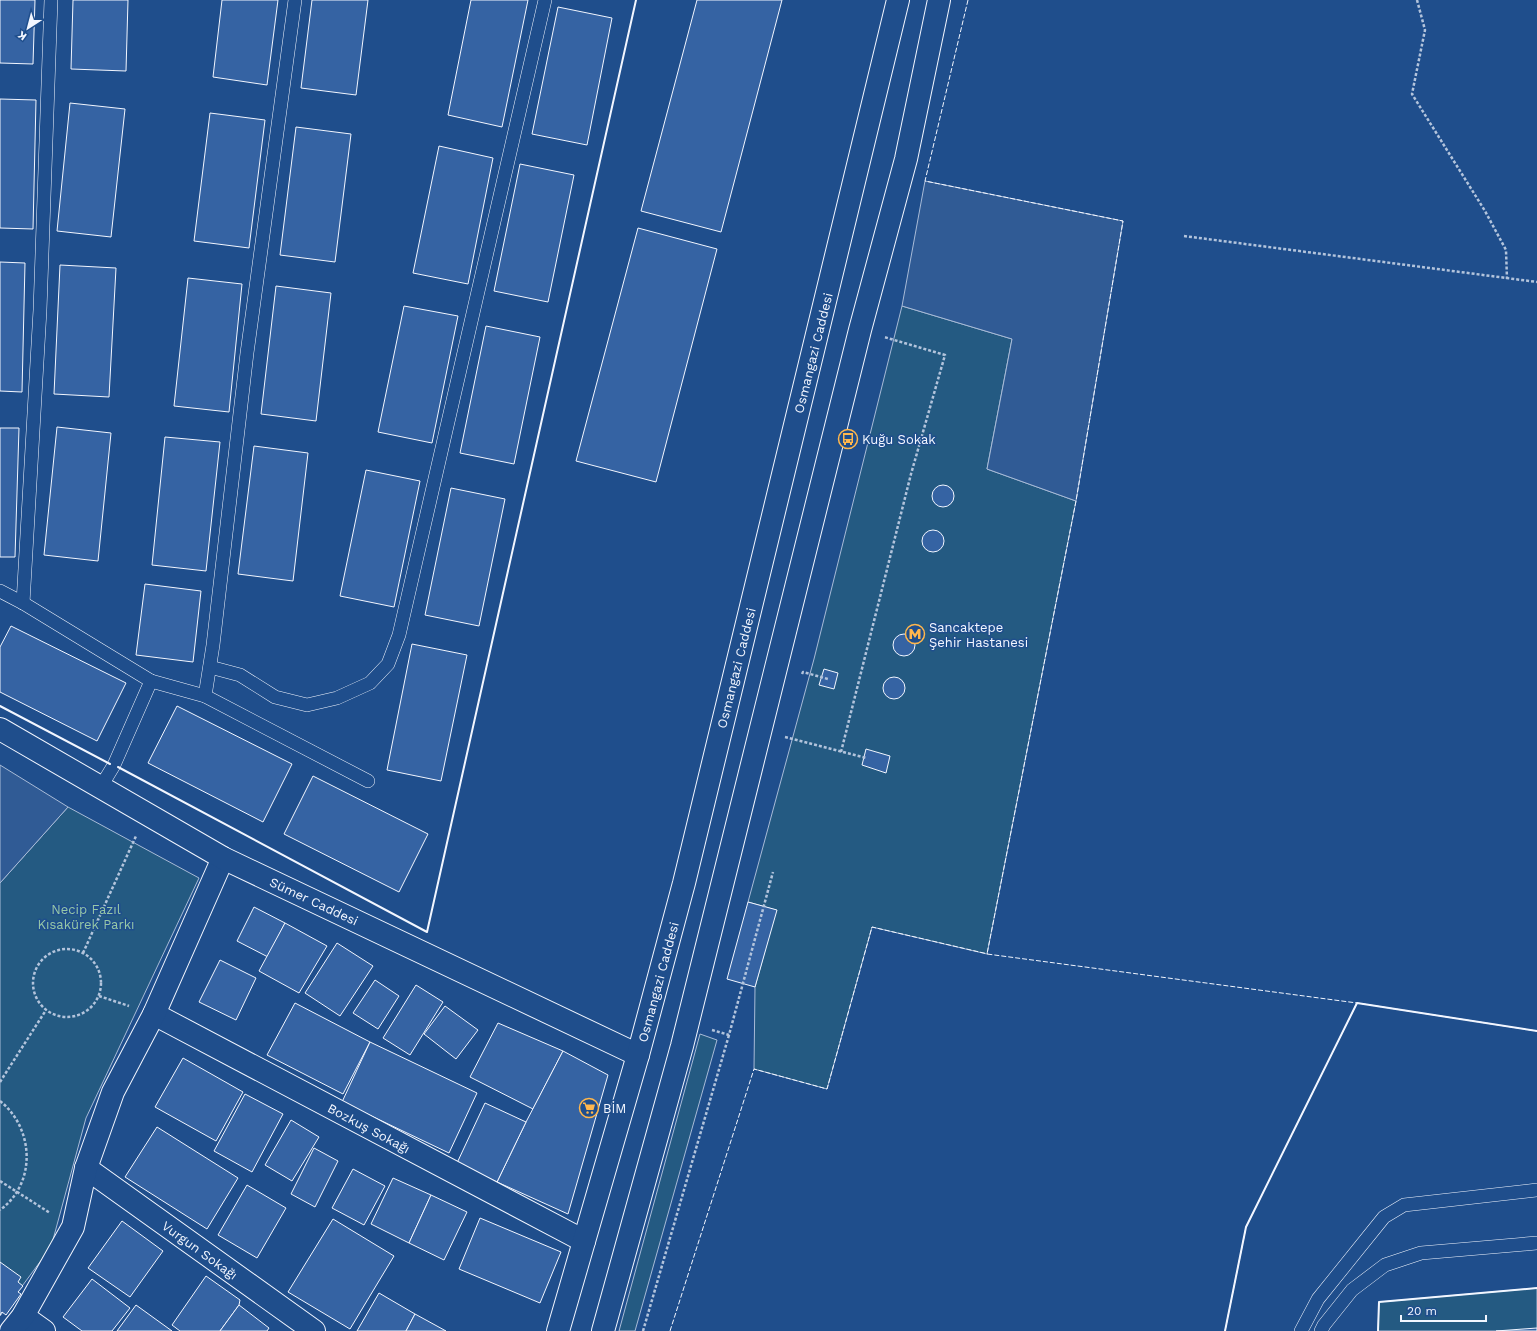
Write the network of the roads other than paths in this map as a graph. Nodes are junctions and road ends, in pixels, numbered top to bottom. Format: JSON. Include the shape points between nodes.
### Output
{"nodes":[{"id":1,"x":51,"y":0,"type":"edge"},
{"id":2,"x":296,"y":0,"type":"edge"},
{"id":3,"x":545,"y":0,"type":"edge"},
{"id":4,"x":898,"y":0,"type":"edge"},
{"id":5,"x":939,"y":0,"type":"edge"},
{"id":6,"x":0,"y":591,"type":"edge"},
{"id":7,"x":23,"y":602,"type":"junction"},
{"id":8,"x":210,"y":667,"type":"junction"},
{"id":9,"x":151,"y":681,"type":"junction"},
{"id":10,"x":205,"y":696,"type":"junction"},
{"id":11,"x":0,"y":729,"type":"edge"},
{"id":12,"x":368,"y":781,"type":"dead end"},
{"id":13,"x":100,"y":788,"type":"junction"},
{"id":14,"x":223,"y":858,"type":"junction"},
{"id":15,"x":154,"y":1014,"type":"junction"},
{"id":16,"x":638,"y":1055,"type":"junction"},
{"id":17,"x":86,"y":1168,"type":"junction"},
{"id":18,"x":1537,"y":1190,"type":"edge"},
{"id":19,"x":584,"y":1241,"type":"junction"},
{"id":20,"x":1537,"y":1243,"type":"edge"},
{"id":21,"x":17,"y":1323,"type":"edge"},
{"id":22,"x":44,"y":1331,"type":"edge"},
{"id":23,"x":314,"y":1331,"type":"edge"},
{"id":24,"x":558,"y":1331,"type":"edge"},
{"id":25,"x":603,"y":1331,"type":"edge"},
{"id":26,"x":1301,"y":1331,"type":"edge"},
{"id":27,"x":1321,"y":1331,"type":"edge"}],
"edges":[{"from":1,"to":7,"type":"lane","via":[[40,310]]},
{"from":2,"to":8,"type":"lane","via":[[247,353]]},
{"from":3,"to":8,"type":"lane","via":[[400,628],[388,664],[370,683],[337,698],[307,705],[275,697],[240,675]]},
{"from":4,"to":16,"type":"main road","name":"Osmangazi Caddesi","via":[[686,875]]},
{"from":5,"to":25,"type":"main road","via":[[906,159],[860,330],[688,1023]]},
{"from":6,"to":7,"type":"lane"},
{"from":7,"to":9,"type":"lane"},
{"from":8,"to":10,"type":"lane"},
{"from":9,"to":10,"type":"lane"},
{"from":9,"to":13,"type":"lane","via":[[114,765]]},
{"from":10,"to":12,"type":"lane"},
{"from":11,"to":13,"type":"main road","name":"Sümer Caddesi"},
{"from":13,"to":14,"type":"main road","name":"Sümer Caddesi"},
{"from":14,"to":15,"type":"main road"},
{"from":14,"to":16,"type":"main road","name":"Sümer Caddesi"},
{"from":15,"to":17,"type":"main road","via":[[113,1092]]},
{"from":15,"to":19,"type":"main road","name":"Bozkuş Sokağı"},
{"from":16,"to":19,"type":"main road","name":"Osmangazi Caddesi"},
{"from":17,"to":21,"type":"main road","via":[[73,1227]]},
{"from":17,"to":23,"type":"main road","name":"Vurgun Sokağı"},
{"from":18,"to":26,"type":"lane","via":[[1404,1205],[1384,1217],[1318,1299]]},
{"from":19,"to":24,"type":"main road","name":"Osmangazi Caddesi"},
{"from":20,"to":27,"type":"lane","via":[[1421,1253],[1385,1265],[1352,1290]]},
{"from":21,"to":22,"type":"main road"}]}
